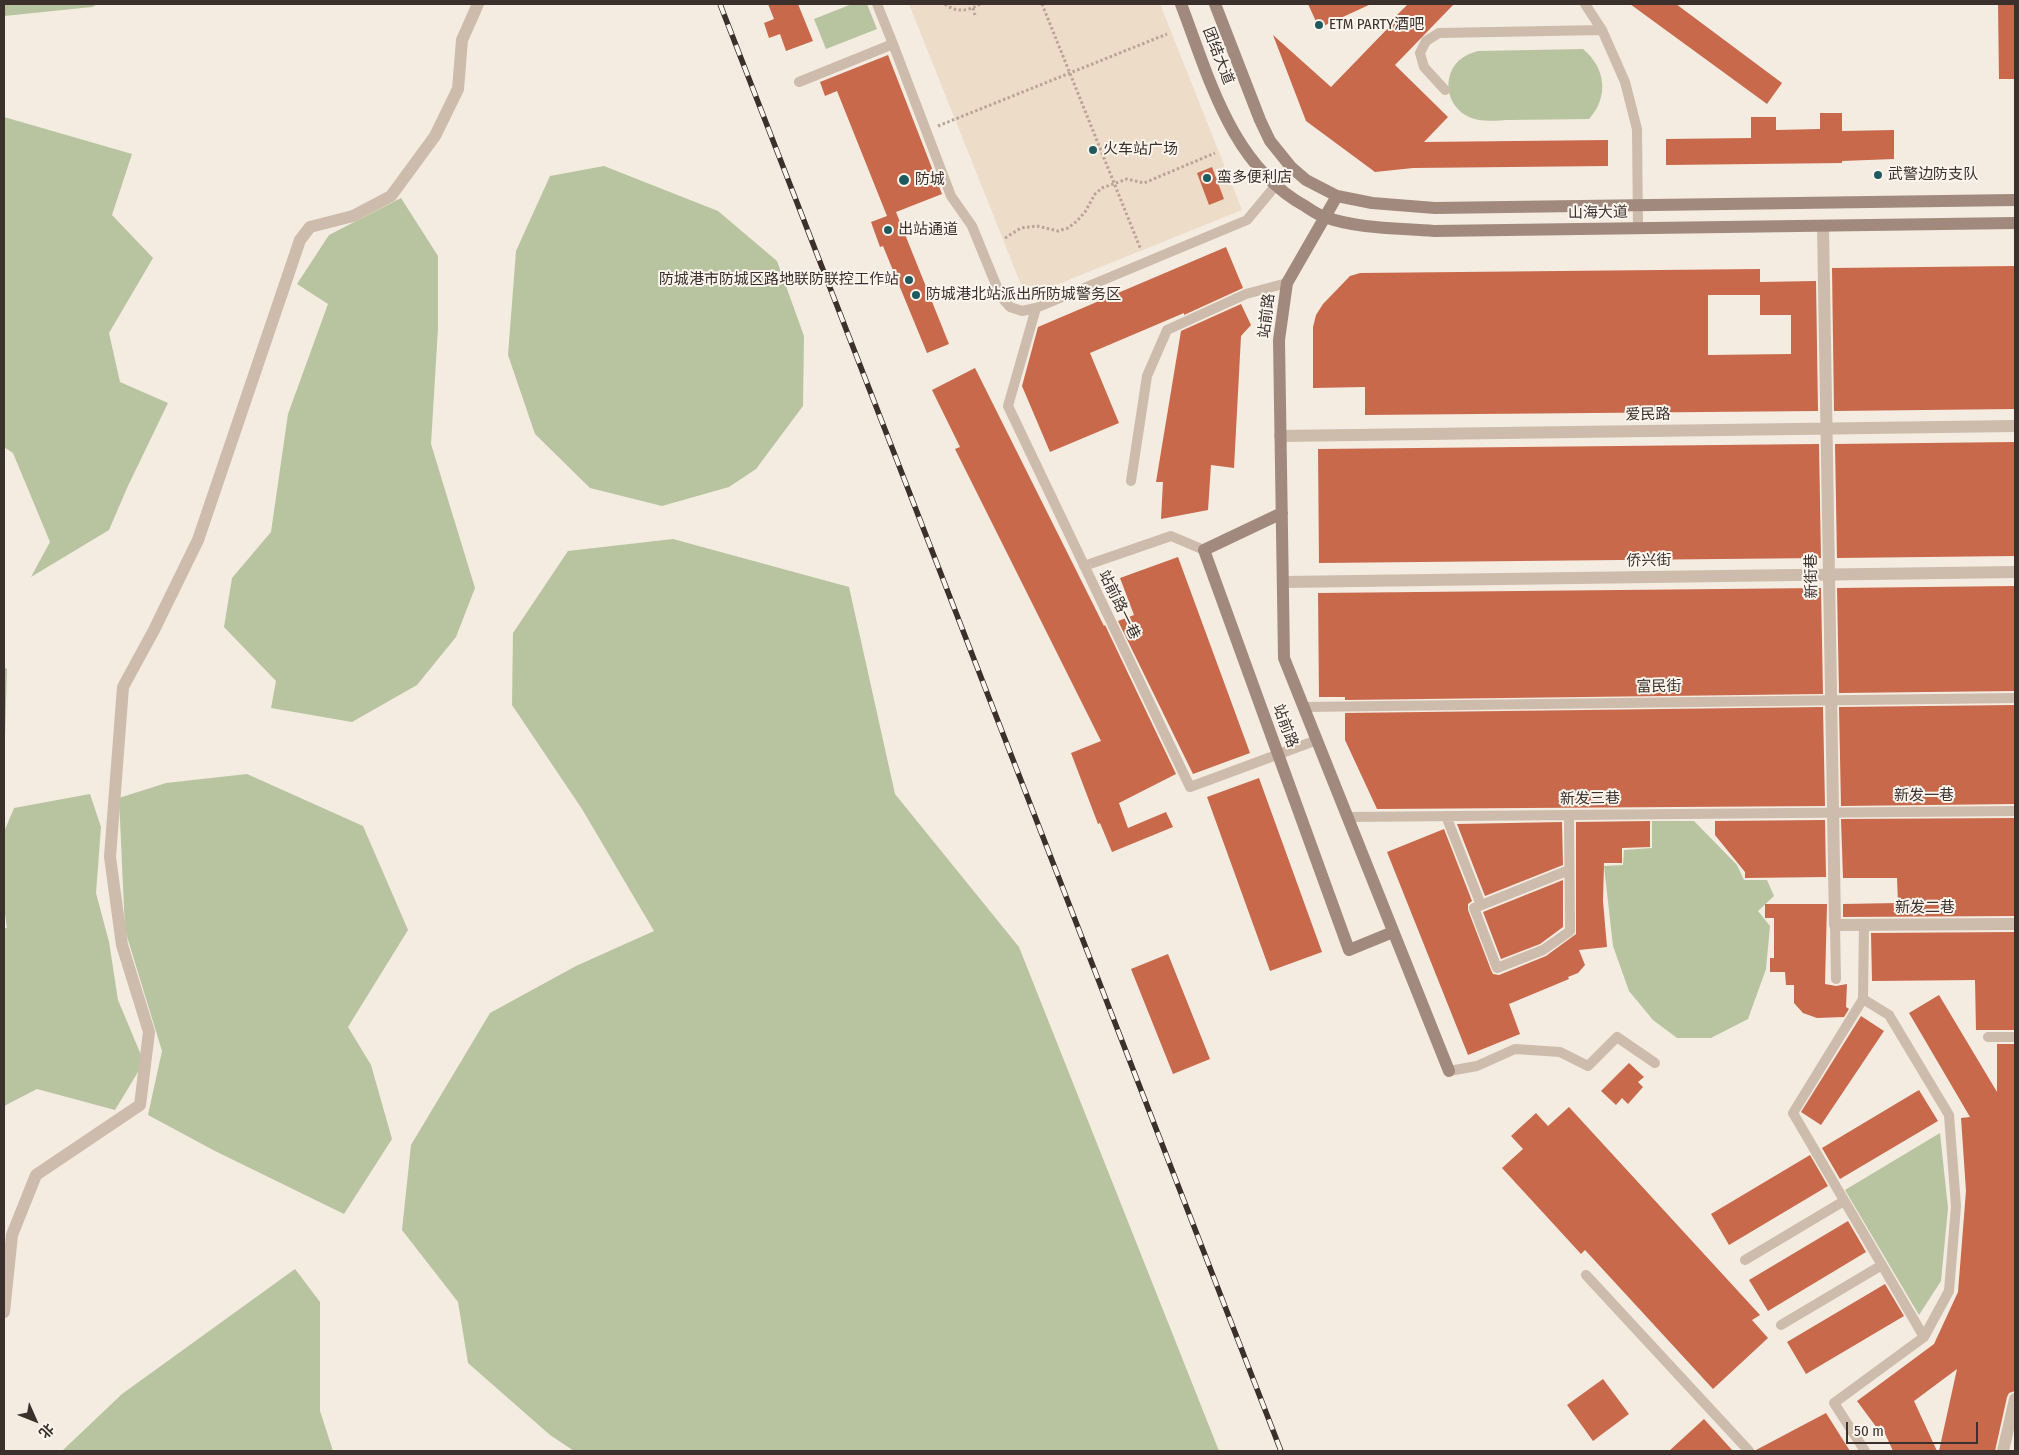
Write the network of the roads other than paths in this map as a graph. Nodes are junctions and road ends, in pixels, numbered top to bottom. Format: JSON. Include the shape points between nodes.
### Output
{"nodes":[{"id":1,"x":478,"y":4,"type":"edge"},
{"id":2,"x":876,"y":4,"type":"edge"},
{"id":3,"x":1181,"y":4,"type":"edge"},
{"id":4,"x":1214,"y":4,"type":"edge"},
{"id":5,"x":1585,"y":4,"type":"edge"},
{"id":6,"x":1602,"y":30,"type":"junction"},
{"id":7,"x":893,"y":44,"type":"junction"},
{"id":8,"x":799,"y":82,"type":"dead end"},
{"id":9,"x":1445,"y":90,"type":"dead end"},
{"id":10,"x":1255,"y":108,"type":"joint"},
{"id":11,"x":1226,"y":120,"type":"joint"},
{"id":12,"x":1291,"y":167,"type":"junction"},
{"id":13,"x":1276,"y":186,"type":"junction"},
{"id":14,"x":1336,"y":196,"type":"junction"},
{"id":15,"x":2015,"y":200,"type":"edge"},
{"id":16,"x":1638,"y":205,"type":"junction"},
{"id":17,"x":1324,"y":217,"type":"junction"},
{"id":18,"x":2015,"y":223,"type":"edge"},
{"id":19,"x":1823,"y":226,"type":"junction"},
{"id":20,"x":1638,"y":228,"type":"junction"},
{"id":21,"x":1287,"y":283,"type":"junction"},
{"id":22,"x":1036,"y":308,"type":"junction"},
{"id":23,"x":2015,"y":426,"type":"edge"},
{"id":24,"x":1826,"y":429,"type":"junction"},
{"id":25,"x":1280,"y":436,"type":"junction"},
{"id":26,"x":1131,"y":481,"type":"dead end"},
{"id":27,"x":1282,"y":513,"type":"junction"},
{"id":28,"x":1204,"y":550,"type":"junction"},
{"id":29,"x":1084,"y":566,"type":"junction"},
{"id":30,"x":2015,"y":572,"type":"edge"},
{"id":31,"x":1828,"y":575,"type":"junction"},
{"id":32,"x":1283,"y":582,"type":"junction"},
{"id":33,"x":2015,"y":698,"type":"edge"},
{"id":34,"x":1830,"y":700,"type":"junction"},
{"id":35,"x":1304,"y":707,"type":"junction"},
{"id":36,"x":1317,"y":740,"type":"junction"},
{"id":37,"x":1278,"y":754,"type":"junction"},
{"id":38,"x":2015,"y":810,"type":"edge"},
{"id":39,"x":1832,"y":812,"type":"junction"},
{"id":40,"x":1569,"y":815,"type":"junction"},
{"id":41,"x":1446,"y":816,"type":"junction"},
{"id":42,"x":1347,"y":817,"type":"junction"},
{"id":43,"x":1569,"y":870,"type":"junction"},
{"id":44,"x":1481,"y":905,"type":"junction"},
{"id":45,"x":2015,"y":924,"type":"edge"},
{"id":46,"x":1835,"y":925,"type":"junction"},
{"id":47,"x":1864,"y":925,"type":"junction"},
{"id":48,"x":1394,"y":932,"type":"junction"},
{"id":49,"x":1836,"y":979,"type":"dead end"},
{"id":50,"x":1863,"y":999,"type":"junction"},
{"id":51,"x":1988,"y":1037,"type":"dead end"},
{"id":52,"x":2015,"y":1037,"type":"edge"},
{"id":53,"x":1655,"y":1063,"type":"dead end"},
{"id":54,"x":1449,"y":1072,"type":"joint"},
{"id":55,"x":1844,"y":1202,"type":"junction"},
{"id":56,"x":1745,"y":1260,"type":"dead end"},
{"id":57,"x":1882,"y":1265,"type":"junction"},
{"id":58,"x":1586,"y":1275,"type":"dead end"},
{"id":59,"x":4,"y":1312,"type":"edge"},
{"id":60,"x":1781,"y":1325,"type":"dead end"},
{"id":61,"x":1924,"y":1337,"type":"junction"},
{"id":62,"x":2015,"y":1399,"type":"edge"},
{"id":63,"x":1749,"y":1451,"type":"edge"},
{"id":64,"x":1865,"y":1451,"type":"edge"},
{"id":65,"x":2003,"y":1451,"type":"edge"}],
"edges":[{"from":1,"to":59,"type":"street","via":[[462,40],[458,89],[435,136],[391,196],[353,216],[310,227],[300,240],[198,540],[123,687],[110,857],[122,945],[149,1032],[140,1105],[36,1175],[12,1235]]},
{"from":2,"to":7,"type":"lane"},
{"from":3,"to":11,"type":"main road","name":"团结大道"},
{"from":4,"to":10,"type":"main road","name":"团结大道"},
{"from":5,"to":6,"type":"lane"},
{"from":6,"to":9,"type":"lane","via":[[1439,33],[1426,41],[1420,53],[1424,67]]},
{"from":6,"to":16,"type":"lane","via":[[1624,82],[1637,129]]},
{"from":7,"to":8,"type":"lane"},
{"from":7,"to":22,"type":"lane","via":[[951,196],[972,226],[1000,297],[1010,307],[1022,310]]},
{"from":10,"to":12,"type":"main road","name":"山海大道","via":[[1270,141]]},
{"from":11,"to":13,"type":"main road","name":"山海大道","via":[[1248,156]]},
{"from":12,"to":13,"type":"lane"},
{"from":12,"to":14,"type":"main road","name":"山海大道","via":[[1306,180]]},
{"from":13,"to":17,"type":"main road","name":"山海大道"},
{"from":13,"to":22,"type":"lane","via":[[1246,220]]},
{"from":14,"to":16,"type":"main road","name":"山海大道","via":[[1435,208]]},
{"from":14,"to":17,"type":"main road","name":"站前路"},
{"from":15,"to":16,"type":"main road","name":"山海大道"},
{"from":16,"to":20,"type":"lane"},
{"from":17,"to":20,"type":"main road","name":"山海大道","via":[[1368,226],[1434,231]]},
{"from":17,"to":21,"type":"main road","name":"站前路"},
{"from":18,"to":19,"type":"main road","name":"山海大道"},
{"from":19,"to":20,"type":"main road","name":"山海大道"},
{"from":19,"to":24,"type":"street","name":"新街巷"},
{"from":21,"to":25,"type":"main road","name":"站前路","via":[[1279,340]]},
{"from":21,"to":26,"type":"lane","via":[[1246,294],[1166,330],[1147,376]]},
{"from":22,"to":29,"type":"lane","name":"站前路一巷","via":[[1008,406]]},
{"from":23,"to":24,"type":"street","name":"爱民路"},
{"from":24,"to":25,"type":"street","name":"爱民路"},
{"from":24,"to":31,"type":"street","name":"新街巷"},
{"from":25,"to":27,"type":"main road","name":"站前路"},
{"from":27,"to":28,"type":"main road"},
{"from":27,"to":32,"type":"main road","name":"站前路"},
{"from":28,"to":29,"type":"lane","via":[[1171,536]]},
{"from":28,"to":37,"type":"main road","name":"站前路"},
{"from":29,"to":37,"type":"lane","name":"站前路一巷","via":[[1190,787]]},
{"from":30,"to":31,"type":"street","name":"侨兴街"},
{"from":31,"to":32,"type":"street","name":"侨兴街"},
{"from":31,"to":34,"type":"street","name":"新街巷"},
{"from":32,"to":35,"type":"main road","name":"站前路","via":[[1284,658]]},
{"from":33,"to":34,"type":"lane","name":"富民街"},
{"from":34,"to":35,"type":"lane","name":"富民街"},
{"from":34,"to":39,"type":"street","name":"新街巷"},
{"from":35,"to":36,"type":"main road","name":"站前路"},
{"from":36,"to":37,"type":"lane","name":"站前路一巷"},
{"from":36,"to":42,"type":"main road","name":"站前路"},
{"from":37,"to":48,"type":"main road","name":"站前路","via":[[1349,950]]},
{"from":38,"to":39,"type":"lane","name":"新发一巷"},
{"from":39,"to":40,"type":"lane","name":"新发三巷"},
{"from":39,"to":46,"type":"street","name":"新街巷"},
{"from":40,"to":41,"type":"lane","name":"新发三巷"},
{"from":40,"to":43,"type":"lane"},
{"from":41,"to":42,"type":"lane","name":"新发三巷"},
{"from":41,"to":44,"type":"lane"},
{"from":42,"to":48,"type":"main road","name":"站前路"},
{"from":43,"to":44,"type":"lane"},
{"from":43,"to":44,"type":"lane","via":[[1570,931],[1543,950],[1497,968],[1474,908]]},
{"from":45,"to":47,"type":"street","name":"新发二巷"},
{"from":46,"to":47,"type":"street","name":"新发二巷"},
{"from":46,"to":49,"type":"lane"},
{"from":47,"to":50,"type":"lane"},
{"from":48,"to":54,"type":"main road","name":"站前路"},
{"from":50,"to":55,"type":"lane","via":[[1792,1113]]},
{"from":50,"to":61,"type":"lane","via":[[1889,1015],[1948,1115],[1956,1206],[1949,1291]]},
{"from":51,"to":52,"type":"lane"},
{"from":53,"to":54,"type":"lane","via":[[1617,1037],[1588,1066],[1560,1052],[1515,1049],[1477,1066]]},
{"from":55,"to":56,"type":"lane"},
{"from":55,"to":57,"type":"lane"},
{"from":57,"to":60,"type":"lane"},
{"from":57,"to":61,"type":"lane"},
{"from":58,"to":63,"type":"lane"},
{"from":61,"to":64,"type":"lane","via":[[1834,1403]]},
{"from":62,"to":65,"type":"street"}]}
